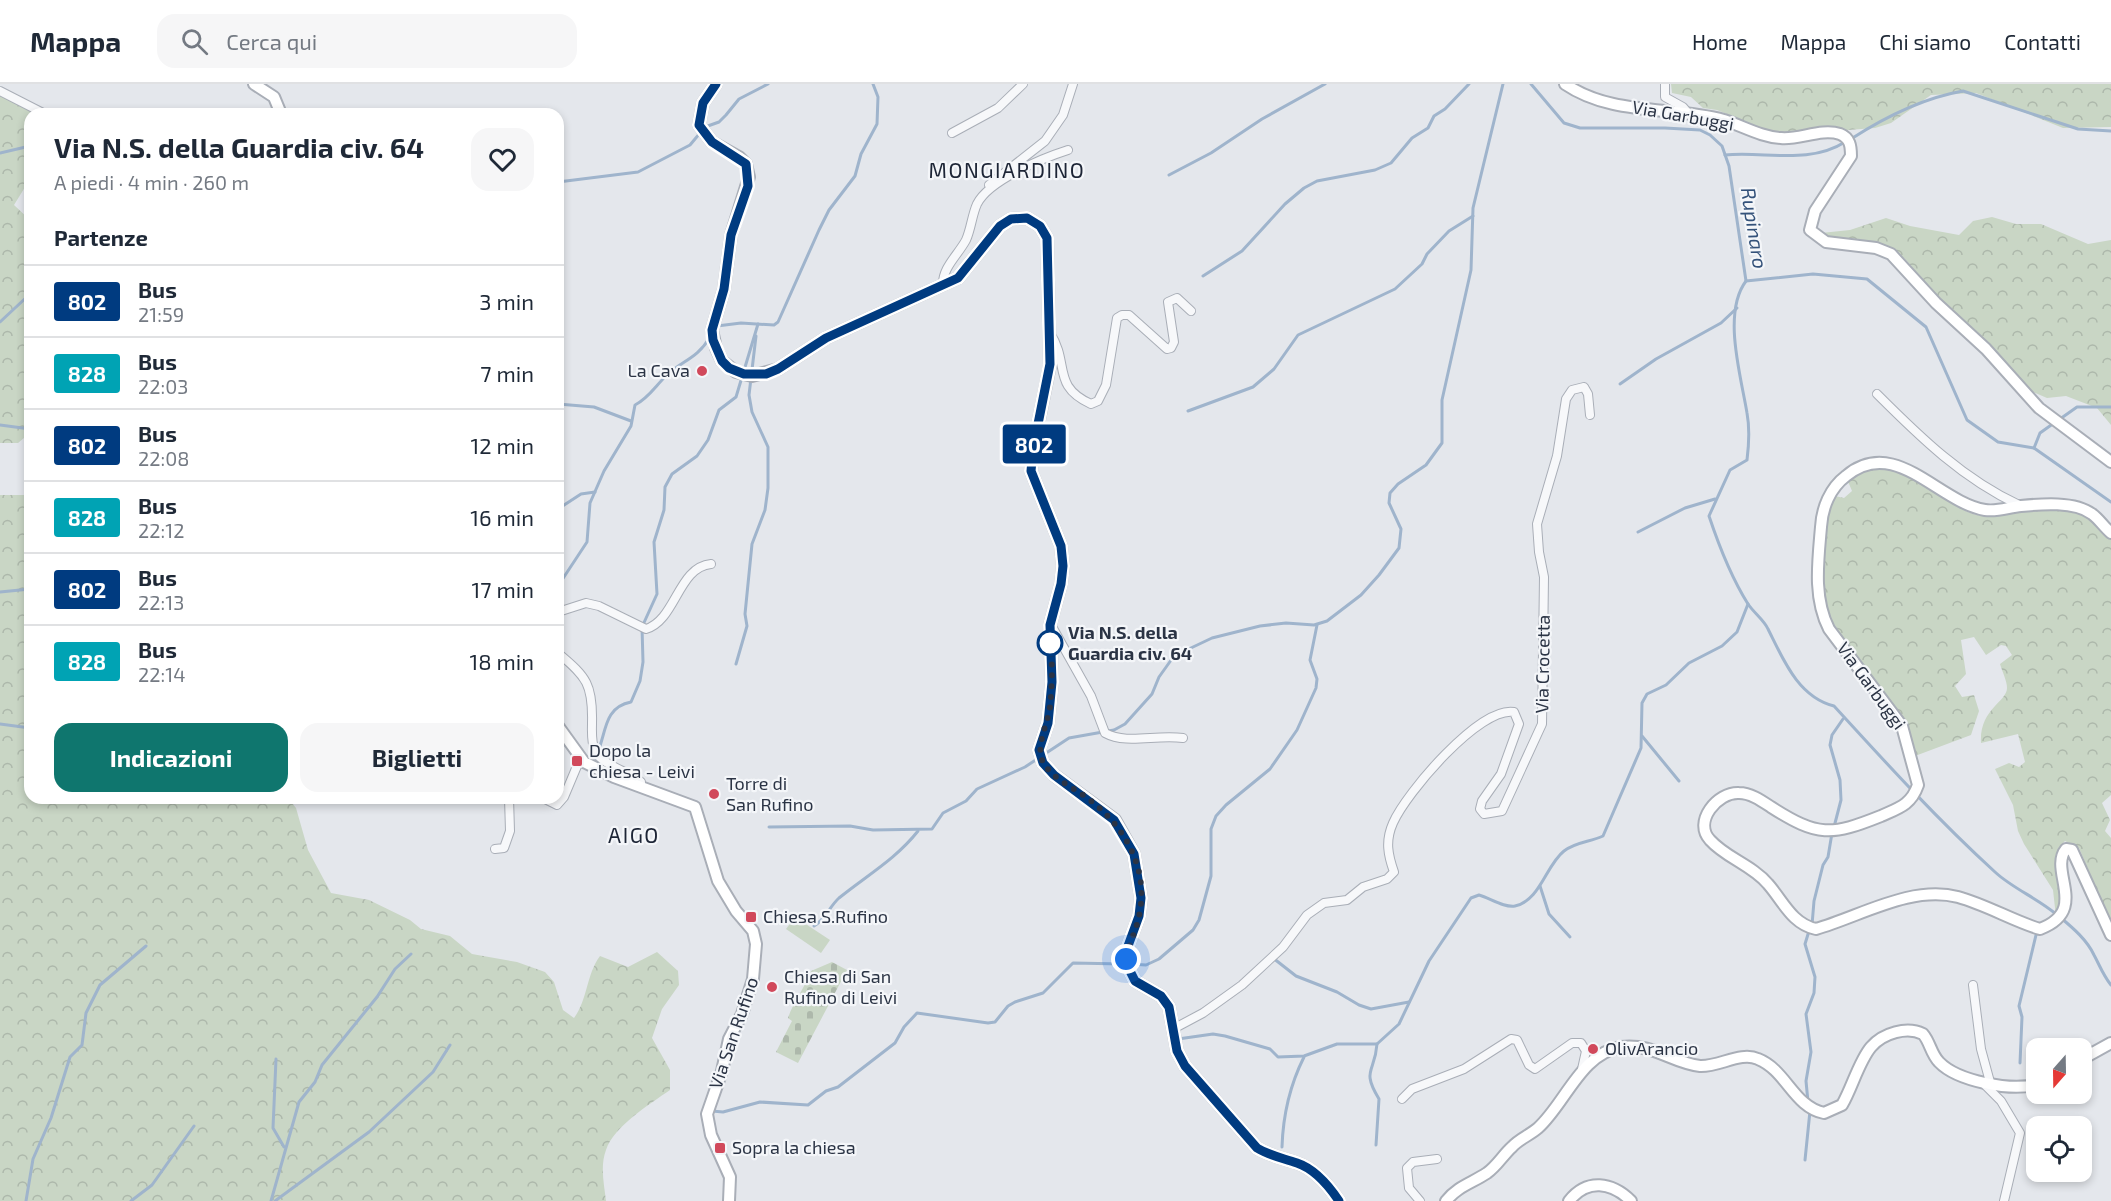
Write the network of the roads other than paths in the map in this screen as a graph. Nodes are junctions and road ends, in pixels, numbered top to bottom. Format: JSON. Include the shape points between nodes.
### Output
{"nodes":[{"id":1,"x":254,"y":84,"type":"edge"},
{"id":2,"x":716,"y":84,"type":"edge"},
{"id":3,"x":1023,"y":84,"type":"edge"},
{"id":4,"x":1073,"y":84,"type":"edge"},
{"id":5,"x":1565,"y":84,"type":"edge"},
{"id":6,"x":1665,"y":84,"type":"edge"},
{"id":7,"x":708,"y":90,"type":"edge"},
{"id":8,"x":0,"y":91,"type":"edge"},
{"id":9,"x":33,"y":108,"type":"edge"},
{"id":10,"x":279,"y":108,"type":"edge"},
{"id":11,"x":1689,"y":114,"type":"junction"},
{"id":12,"x":952,"y":133,"type":"dead end"},
{"id":13,"x":1068,"y":150,"type":"dead end"},
{"id":14,"x":977,"y":203,"type":"junction"},
{"id":15,"x":943,"y":285,"type":"junction"},
{"id":16,"x":1191,"y":310,"type":"dead end"},
{"id":17,"x":1049,"y":332,"type":"junction"},
{"id":18,"x":1877,"y":394,"type":"dead end"},
{"id":19,"x":1590,"y":415,"type":"dead end"},
{"id":20,"x":2111,"y":462,"type":"edge"},
{"id":21,"x":2020,"y":506,"type":"junction"},
{"id":22,"x":2111,"y":533,"type":"edge"},
{"id":23,"x":711,"y":564,"type":"dead end"},
{"id":24,"x":564,"y":610,"type":"edge"},
{"id":25,"x":1050,"y":623,"type":"junction"},
{"id":26,"x":564,"y":658,"type":"edge"},
{"id":27,"x":564,"y":735,"type":"edge"},
{"id":28,"x":1183,"y":738,"type":"dead end"},
{"id":29,"x":580,"y":759,"type":"junction"},
{"id":30,"x":641,"y":786,"type":"junction"},
{"id":31,"x":564,"y":796,"type":"edge"},
{"id":32,"x":509,"y":804,"type":"edge"},
{"id":33,"x":495,"y":849,"type":"dead end"},
{"id":34,"x":2111,"y":935,"type":"edge"},
{"id":35,"x":1973,"y":985,"type":"dead end"},
{"id":36,"x":1173,"y":1029,"type":"junction"},
{"id":37,"x":2111,"y":1043,"type":"edge"},
{"id":38,"x":2092,"y":1053,"type":"edge"},
{"id":39,"x":1577,"y":1078,"type":"junction"},
{"id":40,"x":1985,"y":1082,"type":"junction"},
{"id":41,"x":2026,"y":1087,"type":"edge"},
{"id":42,"x":1402,"y":1099,"type":"dead end"},
{"id":43,"x":1437,"y":1159,"type":"dead end"},
{"id":44,"x":729,"y":1201,"type":"edge"},
{"id":45,"x":1339,"y":1201,"type":"edge"},
{"id":46,"x":1420,"y":1201,"type":"edge"},
{"id":47,"x":1446,"y":1201,"type":"edge"},
{"id":48,"x":1569,"y":1201,"type":"edge"},
{"id":49,"x":1631,"y":1201,"type":"edge"},
{"id":50,"x":2004,"y":1201,"type":"edge"}],
"edges":[{"from":1,"to":10,"type":"street","via":[[274,97]]},
{"from":2,"to":7,"type":"street"},
{"from":3,"to":12,"type":"street","via":[[998,108]]},
{"from":4,"to":14,"type":"street","via":[[1062,115],[1045,141],[985,189]]},
{"from":5,"to":11,"type":"street","name":"Via Garbuggi","via":[[1588,97],[1610,103]]},
{"from":6,"to":11,"type":"street","via":[[1665,97],[1683,106]]},
{"from":7,"to":15,"type":"street","via":[[699,125],[712,142],[746,164],[749,177],[731,235],[724,289],[712,330],[716,348],[729,368],[744,374],[766,374],[826,338]]},
{"from":8,"to":9,"type":"street"},
{"from":11,"to":20,"type":"street","name":"Via Garbuggi","via":[[1724,120],[1782,139],[1838,133],[1846,138],[1851,156],[1815,211],[1810,230],[1826,242],[1876,248],[1891,254],[2039,408]]},
{"from":13,"to":14,"type":"street","via":[[1036,160],[986,192]]},
{"from":14,"to":15,"type":"street","via":[[965,241],[945,272]]},
{"from":15,"to":17,"type":"street","via":[[969,267],[1000,226],[1011,219],[1027,218],[1040,226],[1047,238]]},
{"from":16,"to":17,"type":"street","via":[[1176,298],[1168,302],[1174,346],[1167,348],[1129,315],[1118,318],[1106,385],[1098,401],[1091,404],[1067,388]]},
{"from":17,"to":25,"type":"street","via":[[1050,364],[1031,471],[1063,555],[1061,584]]},
{"from":18,"to":21,"type":"street","via":[[1916,434],[1971,479]]},
{"from":19,"to":36,"type":"street","name":"Via Crocetta","via":[[1584,387],[1572,390],[1566,399],[1557,456],[1537,524],[1544,577],[1542,723],[1502,811],[1484,814],[1480,809],[1501,774],[1519,724],[1514,712],[1505,710],[1477,724],[1426,774],[1408,799],[1393,824],[1387,849],[1394,872],[1387,879],[1363,887],[1347,900],[1324,903],[1242,985]]},
{"from":21,"to":22,"type":"street","name":"Via Garbuggi","via":[[2076,506],[2092,513]]},
{"from":21,"to":34,"type":"street","name":"Via Garbuggi","via":[[1995,511],[1966,505],[1890,463],[1856,467],[1841,480],[1826,501],[1822,519],[1818,591],[1821,613],[1902,726],[1918,785],[1907,805],[1848,830],[1827,832],[1808,828],[1755,797],[1738,793],[1713,805],[1703,829],[1708,839],[1757,873],[1795,919],[1816,929],[1927,894],[1960,897],[2040,929],[2056,921],[2065,905],[2061,859],[2066,849],[2072,850]]},
{"from":23,"to":24,"type":"street","via":[[695,569],[663,616],[646,630],[612,611],[586,603]]},
{"from":25,"to":28,"type":"street","via":[[1091,696],[1105,733],[1116,739],[1161,735]]},
{"from":25,"to":36,"type":"street","via":[[1052,682],[1048,723],[1039,750],[1043,763],[1054,775],[1114,820],[1134,854],[1141,898],[1126,963],[1135,981],[1161,996],[1169,1007]]},
{"from":26,"to":30,"type":"street","via":[[589,684],[596,752],[636,778]]},
{"from":27,"to":29,"type":"street"},
{"from":29,"to":30,"type":"street"},
{"from":29,"to":31,"type":"street"},
{"from":30,"to":44,"type":"street","name":"Via San Rufino","via":[[698,811],[718,881],[753,932],[756,944],[753,979],[729,1039],[708,1114],[711,1135],[730,1177]]},
{"from":32,"to":33,"type":"street","via":[[508,842],[504,848]]},
{"from":35,"to":40,"type":"street"},
{"from":36,"to":45,"type":"street","via":[[1185,1066],[1257,1148],[1267,1155],[1300,1163],[1330,1187]]},
{"from":37,"to":38,"type":"street"},
{"from":39,"to":40,"type":"street","via":[[1599,1057],[1621,1047],[1650,1048],[1702,1066],[1749,1056],[1766,1062],[1805,1104],[1824,1113],[1842,1105],[1871,1046],[1885,1036],[1906,1030],[1923,1034],[1937,1060],[1947,1069],[1964,1078]]},
{"from":39,"to":42,"type":"street","via":[[1585,1058],[1585,1046],[1581,1043],[1572,1043],[1535,1069],[1517,1040],[1511,1039],[1464,1069],[1412,1089]]},
{"from":39,"to":47,"type":"street","via":[[1537,1129],[1512,1146],[1489,1172],[1459,1187]]},
{"from":40,"to":41,"type":"street"},
{"from":40,"to":50,"type":"street","via":[[2020,1133]]},
{"from":43,"to":46,"type":"street","via":[[1413,1162],[1407,1168],[1410,1188]]},
{"from":48,"to":49,"type":"street","via":[[1583,1189],[1604,1184]]}]}
